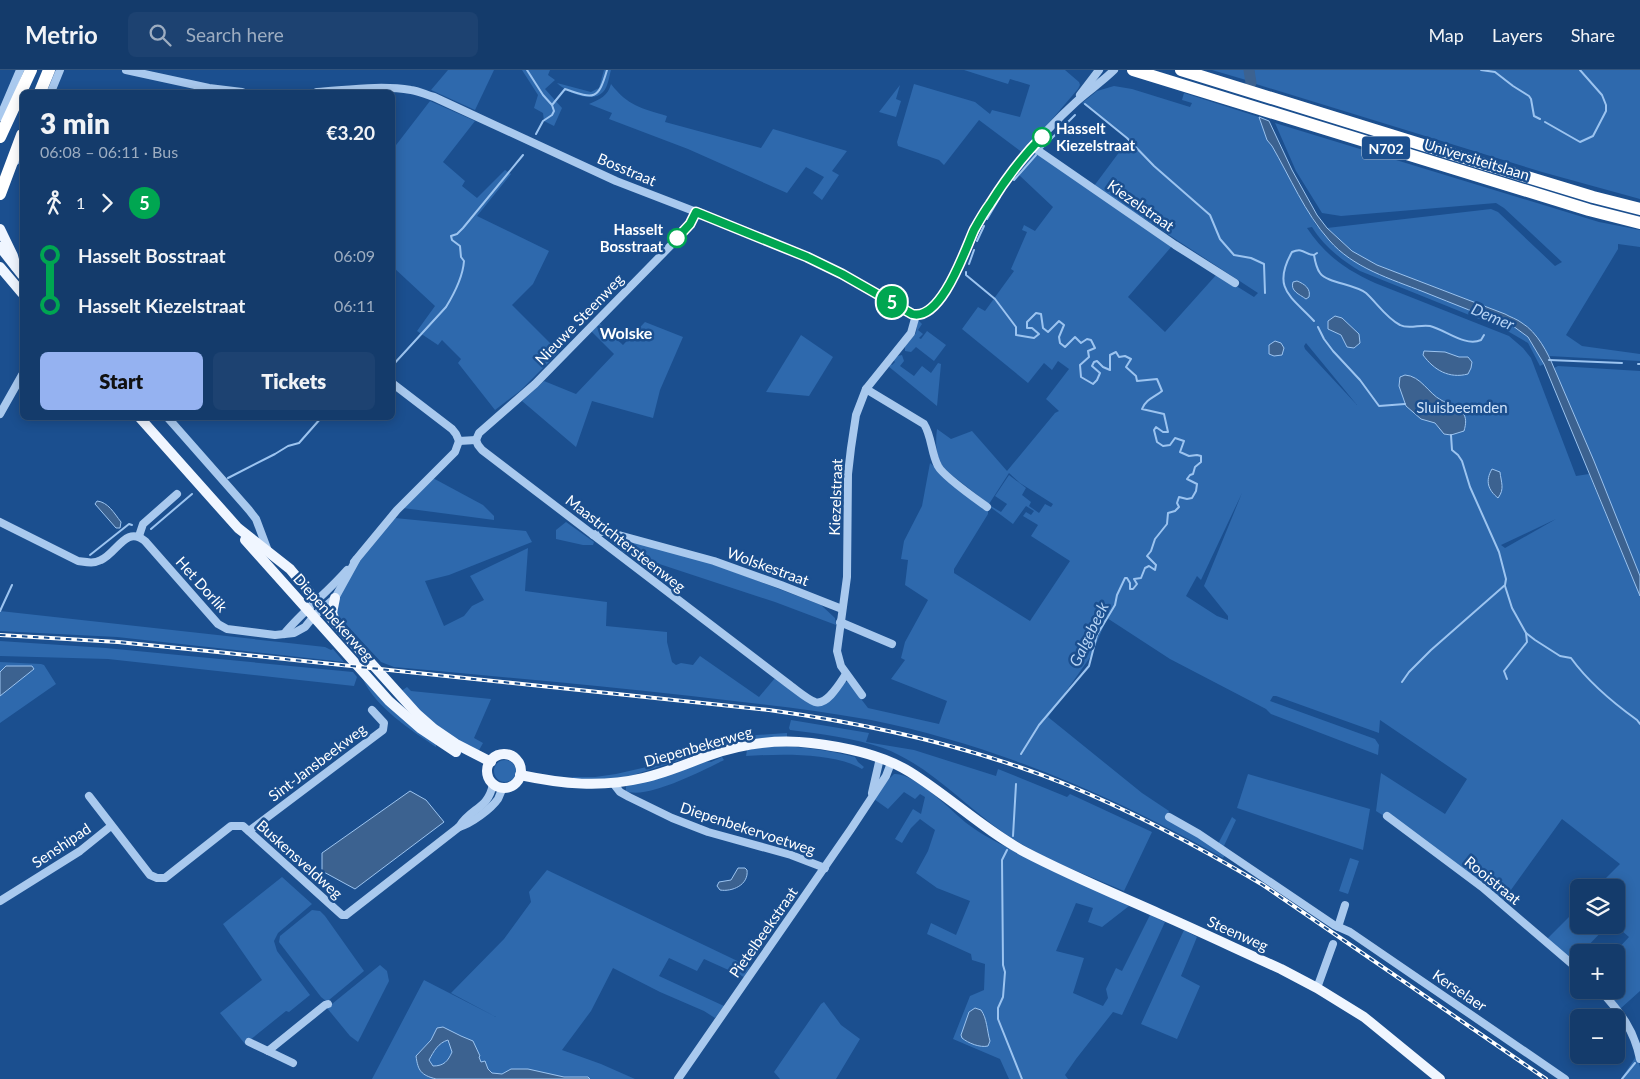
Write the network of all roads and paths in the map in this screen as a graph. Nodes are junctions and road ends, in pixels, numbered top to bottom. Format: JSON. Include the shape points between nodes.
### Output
{"nodes":[{"id":1,"x":20,"y":70,"type":"edge"},
{"id":2,"x":31,"y":70,"type":"edge"},
{"id":3,"x":49,"y":70,"type":"edge"},
{"id":4,"x":60,"y":70,"type":"edge"},
{"id":5,"x":126,"y":70,"type":"edge"},
{"id":6,"x":1099,"y":70,"type":"edge"},
{"id":7,"x":1114,"y":70,"type":"edge"},
{"id":8,"x":1132,"y":70,"type":"edge"},
{"id":9,"x":1181,"y":70,"type":"edge"},
{"id":10,"x":21,"y":90,"type":"edge"},
{"id":11,"x":41,"y":90,"type":"edge"},
{"id":12,"x":52,"y":90,"type":"edge"},
{"id":13,"x":226,"y":90,"type":"edge"},
{"id":14,"x":342,"y":90,"type":"edge"},
{"id":15,"x":20,"y":92,"type":"edge"},
{"id":16,"x":1075,"y":103,"type":"junction"},
{"id":17,"x":0,"y":117,"type":"edge"},
{"id":18,"x":1370,"y":129,"type":"junction"},
{"id":19,"x":0,"y":137,"type":"edge"},
{"id":20,"x":1367,"y":142,"type":"junction"},
{"id":21,"x":1033,"y":147,"type":"junction"},
{"id":22,"x":19,"y":160,"type":"edge"},
{"id":23,"x":0,"y":194,"type":"edge"},
{"id":24,"x":1640,"y":209,"type":"edge"},
{"id":25,"x":696,"y":212,"type":"junction"},
{"id":26,"x":1640,"y":223,"type":"edge"},
{"id":27,"x":0,"y":229,"type":"edge"},
{"id":28,"x":0,"y":247,"type":"edge"},
{"id":29,"x":1,"y":271,"type":"edge"},
{"id":30,"x":19,"y":271,"type":"edge"},
{"id":31,"x":1236,"y":283,"type":"dead end"},
{"id":32,"x":20,"y":291,"type":"edge"},
{"id":33,"x":916,"y":315,"type":"junction"},
{"id":34,"x":20,"y":379,"type":"edge"},
{"id":35,"x":395,"y":386,"type":"edge"},
{"id":36,"x":866,"y":389,"type":"junction"},
{"id":37,"x":0,"y":414,"type":"edge"},
{"id":38,"x":142,"y":420,"type":"edge"},
{"id":39,"x":170,"y":420,"type":"edge"},
{"id":40,"x":476,"y":440,"type":"junction"},
{"id":41,"x":459,"y":441,"type":"junction"},
{"id":42,"x":177,"y":494,"type":"dead end"},
{"id":43,"x":987,"y":507,"type":"dead end"},
{"id":44,"x":0,"y":522,"type":"edge"},
{"id":45,"x":238,"y":528,"type":"junction"},
{"id":46,"x":593,"y":535,"type":"junction"},
{"id":47,"x":139,"y":536,"type":"junction"},
{"id":48,"x":268,"y":551,"type":"junction"},
{"id":49,"x":356,"y":560,"type":"junction"},
{"id":50,"x":335,"y":598,"type":"junction"},
{"id":51,"x":320,"y":604,"type":"junction"},
{"id":52,"x":842,"y":609,"type":"junction"},
{"id":53,"x":310,"y":612,"type":"junction"},
{"id":54,"x":840,"y":622,"type":"junction"},
{"id":55,"x":337,"y":625,"type":"junction"},
{"id":56,"x":892,"y":644,"type":"dead end"},
{"id":57,"x":846,"y":674,"type":"junction"},
{"id":58,"x":862,"y":694,"type":"dead end"},
{"id":59,"x":372,"y":710,"type":"dead end"},
{"id":60,"x":880,"y":758,"type":"junction"},
{"id":61,"x":891,"y":763,"type":"junction"},
{"id":62,"x":490,"y":764,"type":"junction"},
{"id":63,"x":520,"y":775,"type":"junction"},
{"id":64,"x":614,"y":783,"type":"junction"},
{"id":65,"x":498,"y":786,"type":"junction"},
{"id":66,"x":89,"y":796,"type":"dead end"},
{"id":67,"x":870,"y":800,"type":"junction"},
{"id":68,"x":1387,"y":816,"type":"dead end"},
{"id":69,"x":1169,"y":817,"type":"dead end"},
{"id":70,"x":111,"y":826,"type":"junction"},
{"id":71,"x":248,"y":831,"type":"junction"},
{"id":72,"x":1007,"y":842,"type":"joint"},
{"id":73,"x":825,"y":868,"type":"junction"},
{"id":74,"x":0,"y":901,"type":"edge"},
{"id":75,"x":1345,"y":905,"type":"dead end"},
{"id":76,"x":1338,"y":926,"type":"junction"},
{"id":77,"x":1333,"y":944,"type":"dead end"},
{"id":78,"x":1570,"y":962,"type":"edge"},
{"id":79,"x":1318,"y":988,"type":"junction"},
{"id":80,"x":1607,"y":999,"type":"edge"},
{"id":81,"x":326,"y":1005,"type":"dead end"},
{"id":82,"x":249,"y":1042,"type":"dead end"},
{"id":83,"x":268,"y":1051,"type":"junction"},
{"id":84,"x":1640,"y":1059,"type":"edge"},
{"id":85,"x":292,"y":1063,"type":"dead end"},
{"id":86,"x":678,"y":1079,"type":"edge"},
{"id":87,"x":1440,"y":1079,"type":"edge"},
{"id":88,"x":1565,"y":1079,"type":"edge"}],
"edges":[{"from":1,"to":17,"type":"street"},
{"from":2,"to":10,"type":"highway"},
{"from":3,"to":11,"type":"highway"},
{"from":4,"to":12,"type":"street"},
{"from":5,"to":13,"type":"street"},
{"from":6,"to":16,"type":"street"},
{"from":7,"to":16,"type":"street"},
{"from":8,"to":20,"type":"highway","name":"Universiteitslaan","number":"N702"},
{"from":9,"to":18,"type":"highway","name":"Universiteitslaan","number":"N702"},
{"from":14,"to":25,"type":"street","name":"Bosstraat","via":[[412,90],[458,107],[616,181]]},
{"from":15,"to":19,"type":"highway"},
{"from":16,"to":21,"type":"street"},
{"from":18,"to":20,"type":"street"},
{"from":18,"to":24,"type":"highway","name":"Universiteitslaan","number":"N702"},
{"from":20,"to":26,"type":"highway","name":"Universiteitslaan","number":"N702"},
{"from":21,"to":31,"type":"street","name":"Kiezelstraat"},
{"from":21,"to":33,"type":"street","via":[[986,210],[956,273],[941,296],[928,312]]},
{"from":22,"to":23,"type":"highway"},
{"from":25,"to":33,"type":"street","name":"Bosstraat","via":[[833,269]]},
{"from":25,"to":40,"type":"street","name":"Nieuwe Steenweg","via":[[680,235],[534,384],[479,433]]},
{"from":27,"to":30,"type":"main road"},
{"from":28,"to":30,"type":"main road"},
{"from":29,"to":32,"type":"main road"},
{"from":33,"to":36,"type":"street","name":"Kiezelstraat","via":[[912,333]]},
{"from":34,"to":37,"type":"street"},
{"from":35,"to":41,"type":"street","via":[[452,428]]},
{"from":36,"to":43,"type":"street","via":[[924,424],[930,433],[941,470]]},
{"from":36,"to":52,"type":"street","name":"Kiezelstraat","via":[[856,415],[848,474],[847,577]]},
{"from":38,"to":45,"type":"main road","name":"Diepenbekerweg"},
{"from":39,"to":48,"type":"street","via":[[256,519]]},
{"from":40,"to":41,"type":"street"},
{"from":40,"to":46,"type":"street","name":"Maastrichtersteenweg","via":[[482,450]]},
{"from":41,"to":49,"type":"street","via":[[455,452],[397,510]]},
{"from":42,"to":47,"type":"street","via":[[143,524]]},
{"from":44,"to":47,"type":"street","via":[[78,561],[92,563],[102,560],[126,538]]},
{"from":45,"to":48,"type":"main road","name":"Diepenbekerweg"},
{"from":45,"to":53,"type":"main road","name":"Diepenbekerweg"},
{"from":46,"to":52,"type":"street","name":"Wolskestraat","via":[[604,531],[714,561]]},
{"from":46,"to":57,"type":"street","name":"Maastrichtersteenweg","via":[[815,702],[826,700]]},
{"from":47,"to":53,"type":"street","name":"Het Dorlik","via":[[218,624],[227,628],[284,634]]},
{"from":48,"to":51,"type":"main road","name":"Diepenbekerweg","via":[[290,569]]},
{"from":49,"to":50,"type":"street"},
{"from":49,"to":51,"type":"street"},
{"from":50,"to":51,"type":"street"},
{"from":50,"to":55,"type":"main road","via":[[332,613]]},
{"from":51,"to":53,"type":"street","name":"Het Dorlik"},
{"from":51,"to":55,"type":"main road","name":"Diepenbekerweg"},
{"from":52,"to":54,"type":"street"},
{"from":53,"to":62,"type":"main road","name":"Diepenbekerweg","via":[[405,716],[460,754]]},
{"from":54,"to":56,"type":"street"},
{"from":54,"to":57,"type":"street","via":[[836,651]]},
{"from":55,"to":62,"type":"main road","name":"Diepenbekerweg","via":[[434,730]]},
{"from":57,"to":58,"type":"street"},
{"from":59,"to":71,"type":"street","name":"Sint-Jansbeekweg","via":[[384,723],[383,730]]},
{"from":60,"to":61,"type":"main road","name":"Diepenbekerweg"},
{"from":60,"to":64,"type":"main road","name":"Diepenbekerweg","via":[[826,744],[766,743],[732,748],[645,777]]},
{"from":60,"to":67,"type":"street","name":"Pietelbeekstraat"},
{"from":61,"to":67,"type":"street","name":"Pietelbeekstraat"},
{"from":61,"to":72,"type":"main road","name":"Diepenbekerweg","via":[[947,797]]},
{"from":62,"to":63,"type":"main road","via":[[495,757],[510,756],[518,762]]},
{"from":62,"to":65,"type":"main road","via":[[488,774]]},
{"from":63,"to":64,"type":"main road","name":"Diepenbekerweg","via":[[563,783]]},
{"from":63,"to":65,"type":"main road","via":[[514,785]]},
{"from":64,"to":73,"type":"street","name":"Diepenbekervoetweg","via":[[620,792],[672,818]]},
{"from":65,"to":71,"type":"street","name":"Buskensveldweg","via":[[459,827],[346,915],[342,915]]},
{"from":66,"to":70,"type":"street","name":"Buskensveldweg"},
{"from":67,"to":73,"type":"street","name":"Pietelbeekstraat"},
{"from":68,"to":78,"type":"street","name":"Rooistraat","via":[[1482,887]]},
{"from":69,"to":76,"type":"street","name":"Kerselaer"},
{"from":70,"to":71,"type":"street","name":"Buskensveldweg","via":[[150,875],[157,878],[164,878],[231,826],[243,826]]},
{"from":70,"to":74,"type":"street","name":"Senshipad","via":[[80,852]]},
{"from":72,"to":79,"type":"main road","name":"Steenweg"},
{"from":73,"to":86,"type":"street","name":"Pietelbeekstraat"},
{"from":75,"to":76,"type":"street"},
{"from":76,"to":88,"type":"street","name":"Kerselaer"},
{"from":77,"to":79,"type":"street"},
{"from":79,"to":87,"type":"main road","name":"Steenweg","via":[[1364,1017]]},
{"from":80,"to":84,"type":"street","via":[[1630,1028]]},
{"from":81,"to":83,"type":"street"},
{"from":82,"to":83,"type":"street"},
{"from":83,"to":85,"type":"street"}]}
